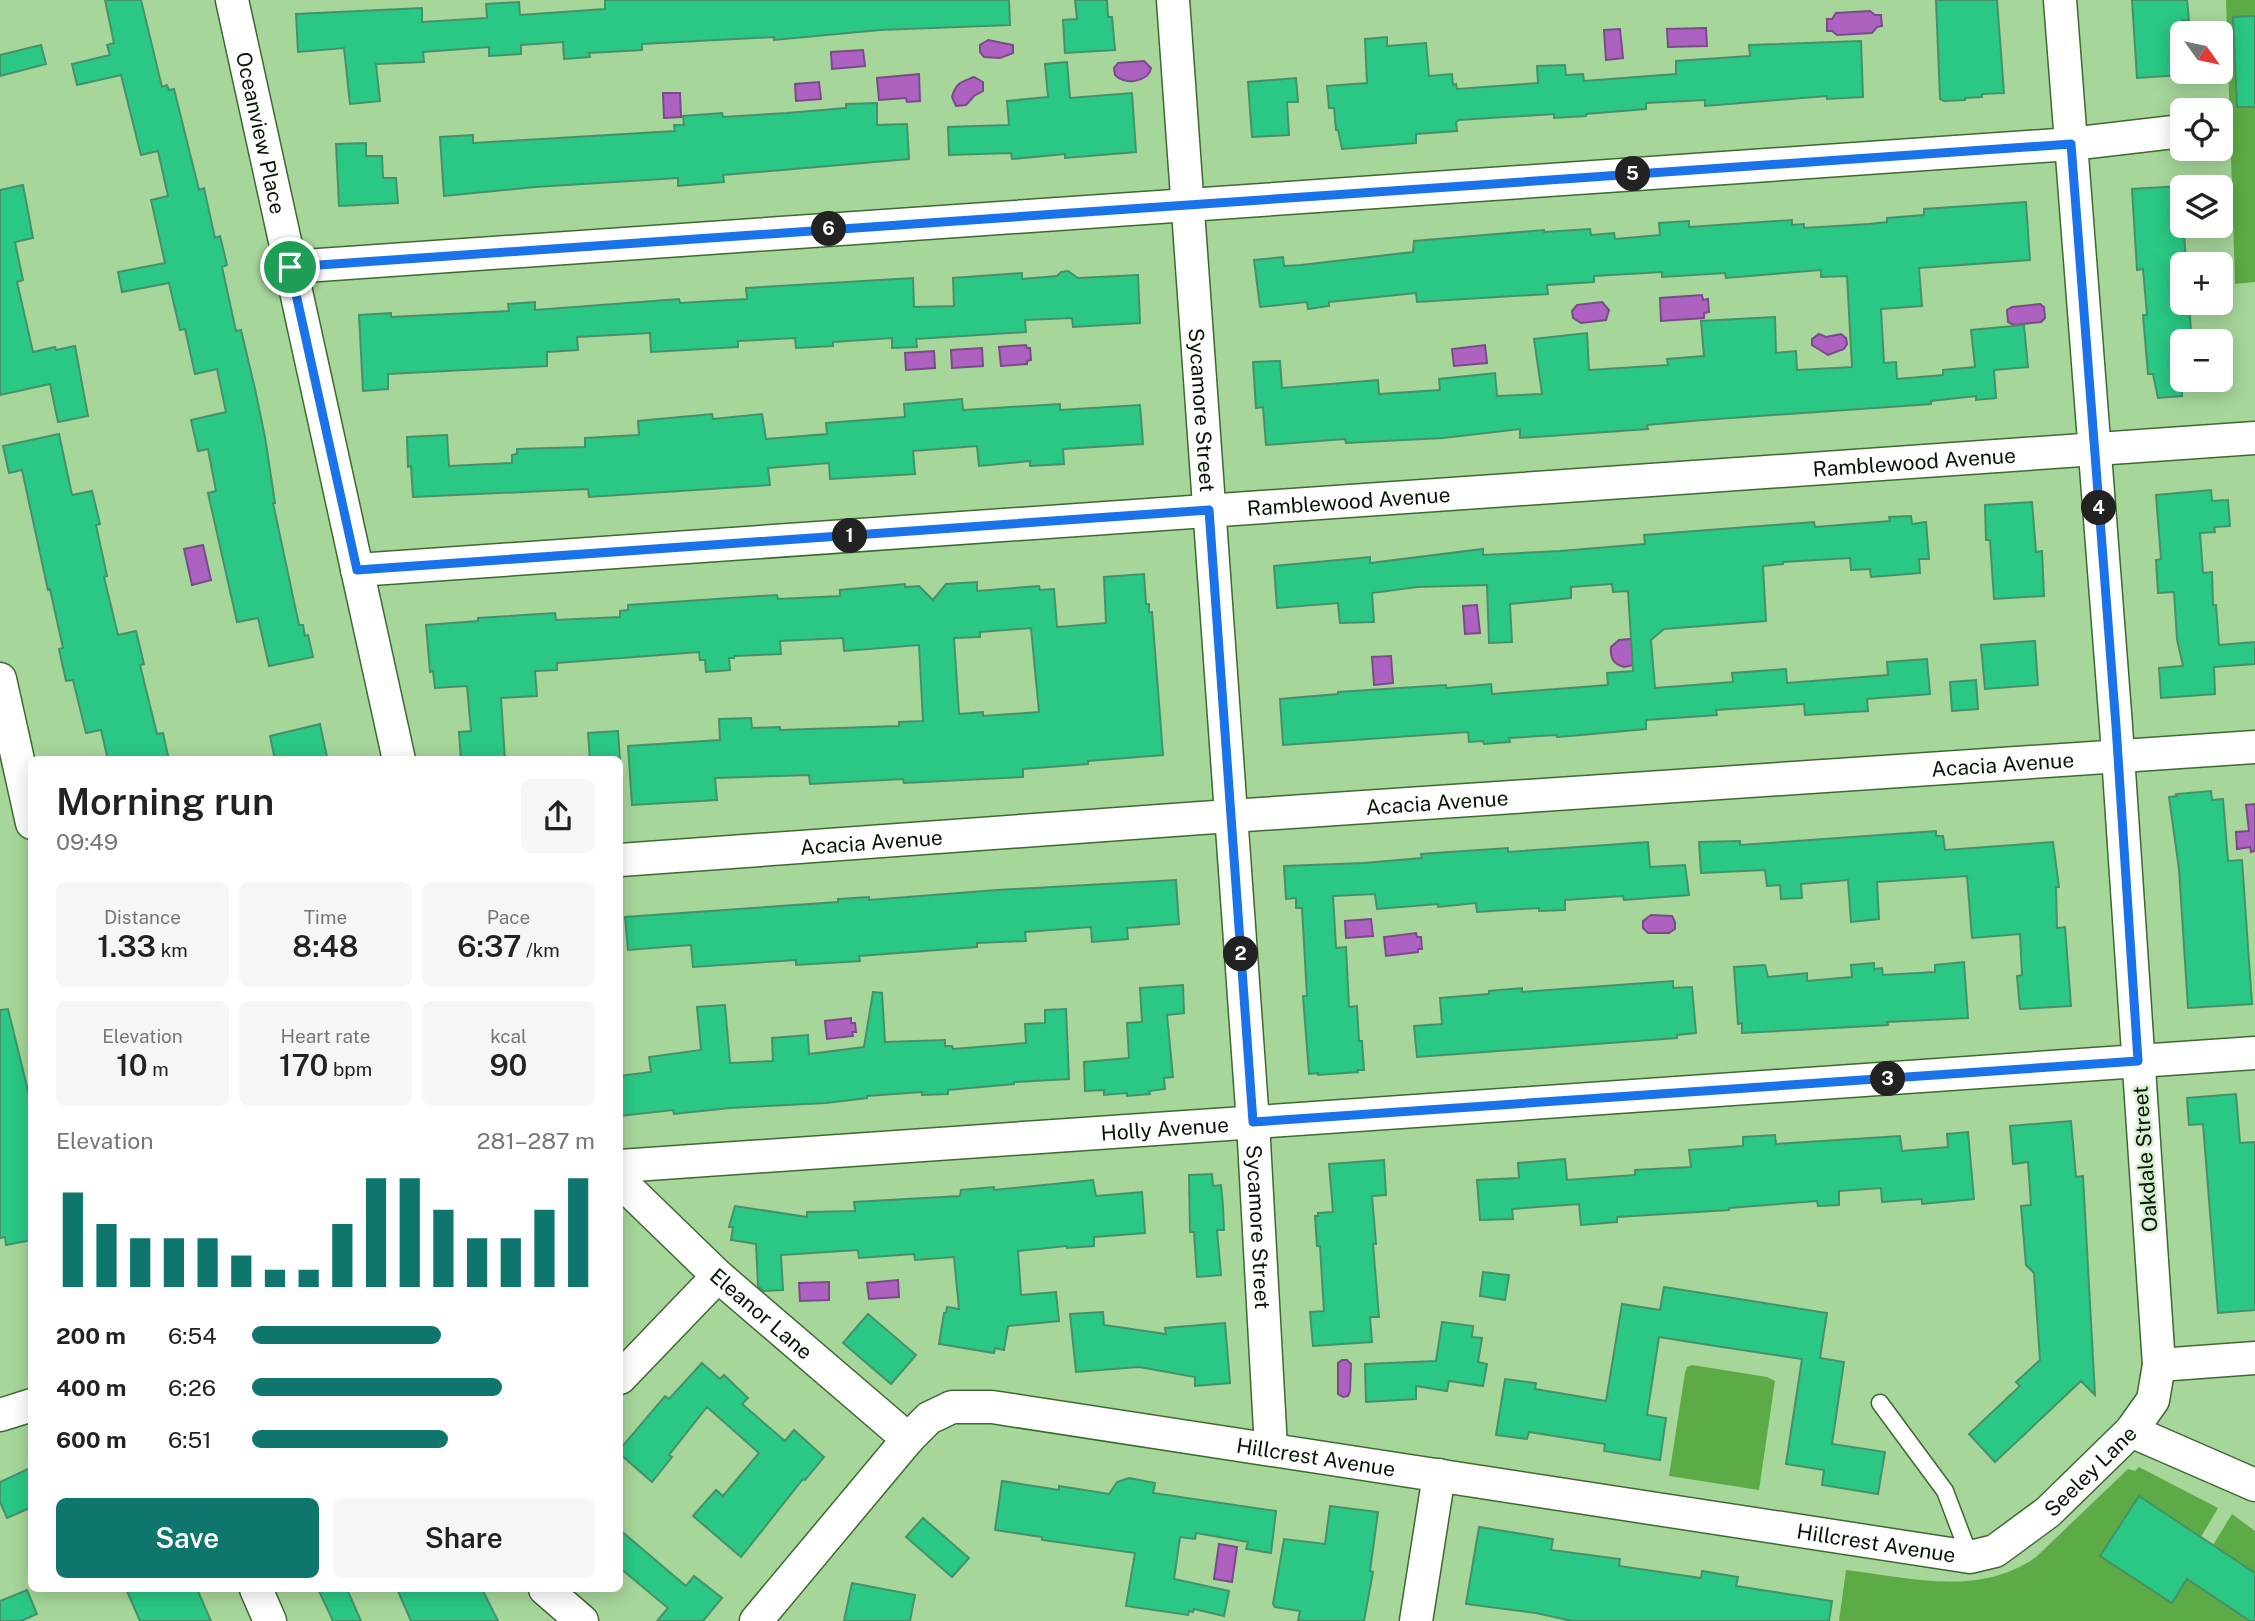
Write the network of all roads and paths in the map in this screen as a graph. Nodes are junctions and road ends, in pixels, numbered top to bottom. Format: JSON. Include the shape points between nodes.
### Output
{"nodes":[{"id":1,"x":232,"y":0,"type":"edge"},
{"id":2,"x":1173,"y":0,"type":"edge"},
{"id":3,"x":2060,"y":0,"type":"edge"},
{"id":4,"x":2170,"y":132,"type":"edge"},
{"id":5,"x":2071,"y":144,"type":"junction"},
{"id":6,"x":1188,"y":205,"type":"junction"},
{"id":7,"x":290,"y":267,"type":"junction"},
{"id":8,"x":2255,"y":438,"type":"edge"},
{"id":9,"x":2095,"y":448,"type":"junction"},
{"id":10,"x":1209,"y":510,"type":"junction"},
{"id":11,"x":357,"y":570,"type":"junction"},
{"id":12,"x":0,"y":679,"type":"edge"},
{"id":13,"x":2255,"y":747,"type":"edge"},
{"id":14,"x":2118,"y":755,"type":"junction"},
{"id":15,"x":398,"y":756,"type":"edge"},
{"id":16,"x":28,"y":805,"type":"edge"},
{"id":17,"x":1231,"y":816,"type":"junction"},
{"id":18,"x":623,"y":860,"type":"edge"},
{"id":19,"x":2255,"y":1053,"type":"edge"},
{"id":20,"x":2138,"y":1061,"type":"junction"},
{"id":21,"x":1253,"y":1122,"type":"junction"},
{"id":22,"x":623,"y":1166,"type":"edge"},
{"id":23,"x":623,"y":1184,"type":"edge"},
{"id":24,"x":718,"y":1276,"type":"junction"},
{"id":25,"x":2255,"y":1358,"type":"edge"},
{"id":26,"x":2158,"y":1365,"type":"junction"},
{"id":27,"x":623,"y":1375,"type":"edge"},
{"id":28,"x":1881,"y":1403,"type":"dead end"},
{"id":29,"x":28,"y":1406,"type":"edge"},
{"id":30,"x":0,"y":1415,"type":"edge"},
{"id":31,"x":2132,"y":1431,"type":"junction"},
{"id":32,"x":908,"y":1439,"type":"junction"},
{"id":33,"x":1271,"y":1448,"type":"junction"},
{"id":34,"x":1439,"y":1475,"type":"junction"},
{"id":35,"x":2255,"y":1485,"type":"edge"},
{"id":36,"x":1970,"y":1557,"type":"junction"},
{"id":37,"x":257,"y":1592,"type":"edge"},
{"id":38,"x":548,"y":1592,"type":"edge"},
{"id":39,"x":270,"y":1621,"type":"edge"},
{"id":40,"x":582,"y":1621,"type":"edge"},
{"id":41,"x":756,"y":1621,"type":"edge"},
{"id":42,"x":1416,"y":1621,"type":"edge"}],
"edges":[{"from":1,"to":7,"type":"street","name":"Oceanview Place"},
{"from":2,"to":6,"type":"street","name":"Sycamore Street"},
{"from":3,"to":5,"type":"street","name":"Oakdale Street"},
{"from":4,"to":5,"type":"street"},
{"from":5,"to":6,"type":"street"},
{"from":5,"to":9,"type":"street","name":"Oakdale Street"},
{"from":6,"to":7,"type":"street"},
{"from":6,"to":10,"type":"street","name":"Sycamore Street"},
{"from":7,"to":11,"type":"street","name":"Oceanview Place"},
{"from":8,"to":9,"type":"street","name":"Ramblewood Avenue"},
{"from":9,"to":10,"type":"street","name":"Ramblewood Avenue"},
{"from":9,"to":14,"type":"street","name":"Oakdale Street"},
{"from":10,"to":11,"type":"street","name":"Ramblewood Avenue"},
{"from":10,"to":17,"type":"street","name":"Sycamore Street"},
{"from":11,"to":15,"type":"street","name":"Oceanview Place"},
{"from":12,"to":16,"type":"street"},
{"from":13,"to":14,"type":"street","name":"Acacia Avenue"},
{"from":14,"to":17,"type":"street","name":"Acacia Avenue"},
{"from":14,"to":20,"type":"street","name":"Oakdale Street"},
{"from":17,"to":18,"type":"street","name":"Acacia Avenue"},
{"from":17,"to":21,"type":"street","name":"Sycamore Street"},
{"from":19,"to":20,"type":"street","name":"Holly Avenue"},
{"from":20,"to":21,"type":"street","name":"Holly Avenue"},
{"from":20,"to":26,"type":"street","name":"Oakdale Street"},
{"from":21,"to":22,"type":"street","name":"Holly Avenue"},
{"from":21,"to":33,"type":"street","name":"Sycamore Street"},
{"from":23,"to":24,"type":"street","name":"Eleanor Lane"},
{"from":24,"to":27,"type":"street"},
{"from":24,"to":32,"type":"street","name":"Eleanor Lane"},
{"from":25,"to":26,"type":"street"},
{"from":26,"to":31,"type":"street","name":"Oakdale Street","via":[[2153,1399]]},
{"from":28,"to":36,"type":"lane","via":[[1945,1491]]},
{"from":29,"to":30,"type":"street"},
{"from":31,"to":35,"type":"street","name":"Seeley Lane"},
{"from":31,"to":36,"type":"street","name":"Seeley Lane","via":[[2048,1512],[1995,1551]]},
{"from":32,"to":33,"type":"street","name":"Hillcrest Avenue","via":[[929,1418],[952,1407],[992,1407]]},
{"from":32,"to":41,"type":"street","name":"Hillcrest Avenue"},
{"from":33,"to":34,"type":"street","name":"Hillcrest Avenue"},
{"from":34,"to":36,"type":"street","name":"Hillcrest Avenue"},
{"from":34,"to":42,"type":"street"},
{"from":37,"to":39,"type":"street"},
{"from":38,"to":40,"type":"street"}]}
